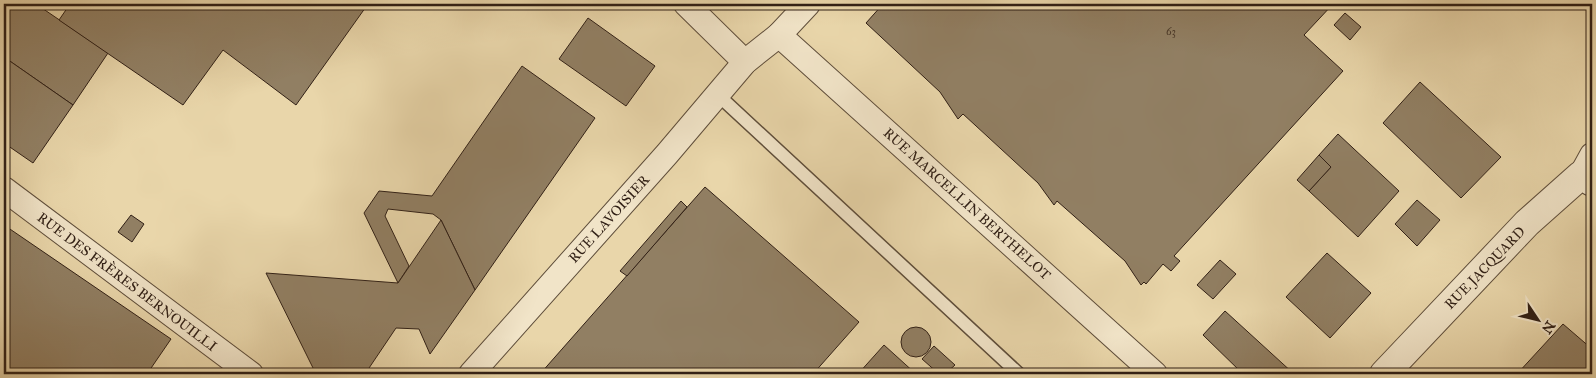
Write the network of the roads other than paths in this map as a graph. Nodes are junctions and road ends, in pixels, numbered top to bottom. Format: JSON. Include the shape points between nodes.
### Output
{"nodes":[{"id":1,"x":686,"y":4,"type":"edge"},
{"id":2,"x":808,"y":4,"type":"edge"},
{"id":3,"x":778,"y":34,"type":"junction"},
{"id":4,"x":745,"y":62,"type":"junction"},
{"id":5,"x":718,"y":95,"type":"junction"},
{"id":6,"x":1588,"y":171,"type":"edge"},
{"id":7,"x":4,"y":189,"type":"edge"},
{"id":8,"x":251,"y":374,"type":"edge"},
{"id":9,"x":471,"y":374,"type":"edge"},
{"id":10,"x":1019,"y":374,"type":"edge"},
{"id":11,"x":1155,"y":374,"type":"edge"},
{"id":12,"x":1384,"y":374,"type":"edge"}],
"edges":[{"from":1,"to":4,"type":"street"},
{"from":2,"to":3,"type":"street"},
{"from":3,"to":4,"type":"street"},
{"from":3,"to":11,"type":"street","name":"RUE MARCELLIN BERTHELOT"},
{"from":4,"to":5,"type":"street","name":"RUE LAVOISIER"},
{"from":5,"to":9,"type":"street","name":"RUE LAVOISIER"},
{"from":5,"to":10,"type":"lane"},
{"from":6,"to":12,"type":"street","name":"RUE JACQUARD","via":[[1527,223]]},
{"from":7,"to":8,"type":"street","name":"RUE DES FRÈRES BERNOUILLI"}]}
